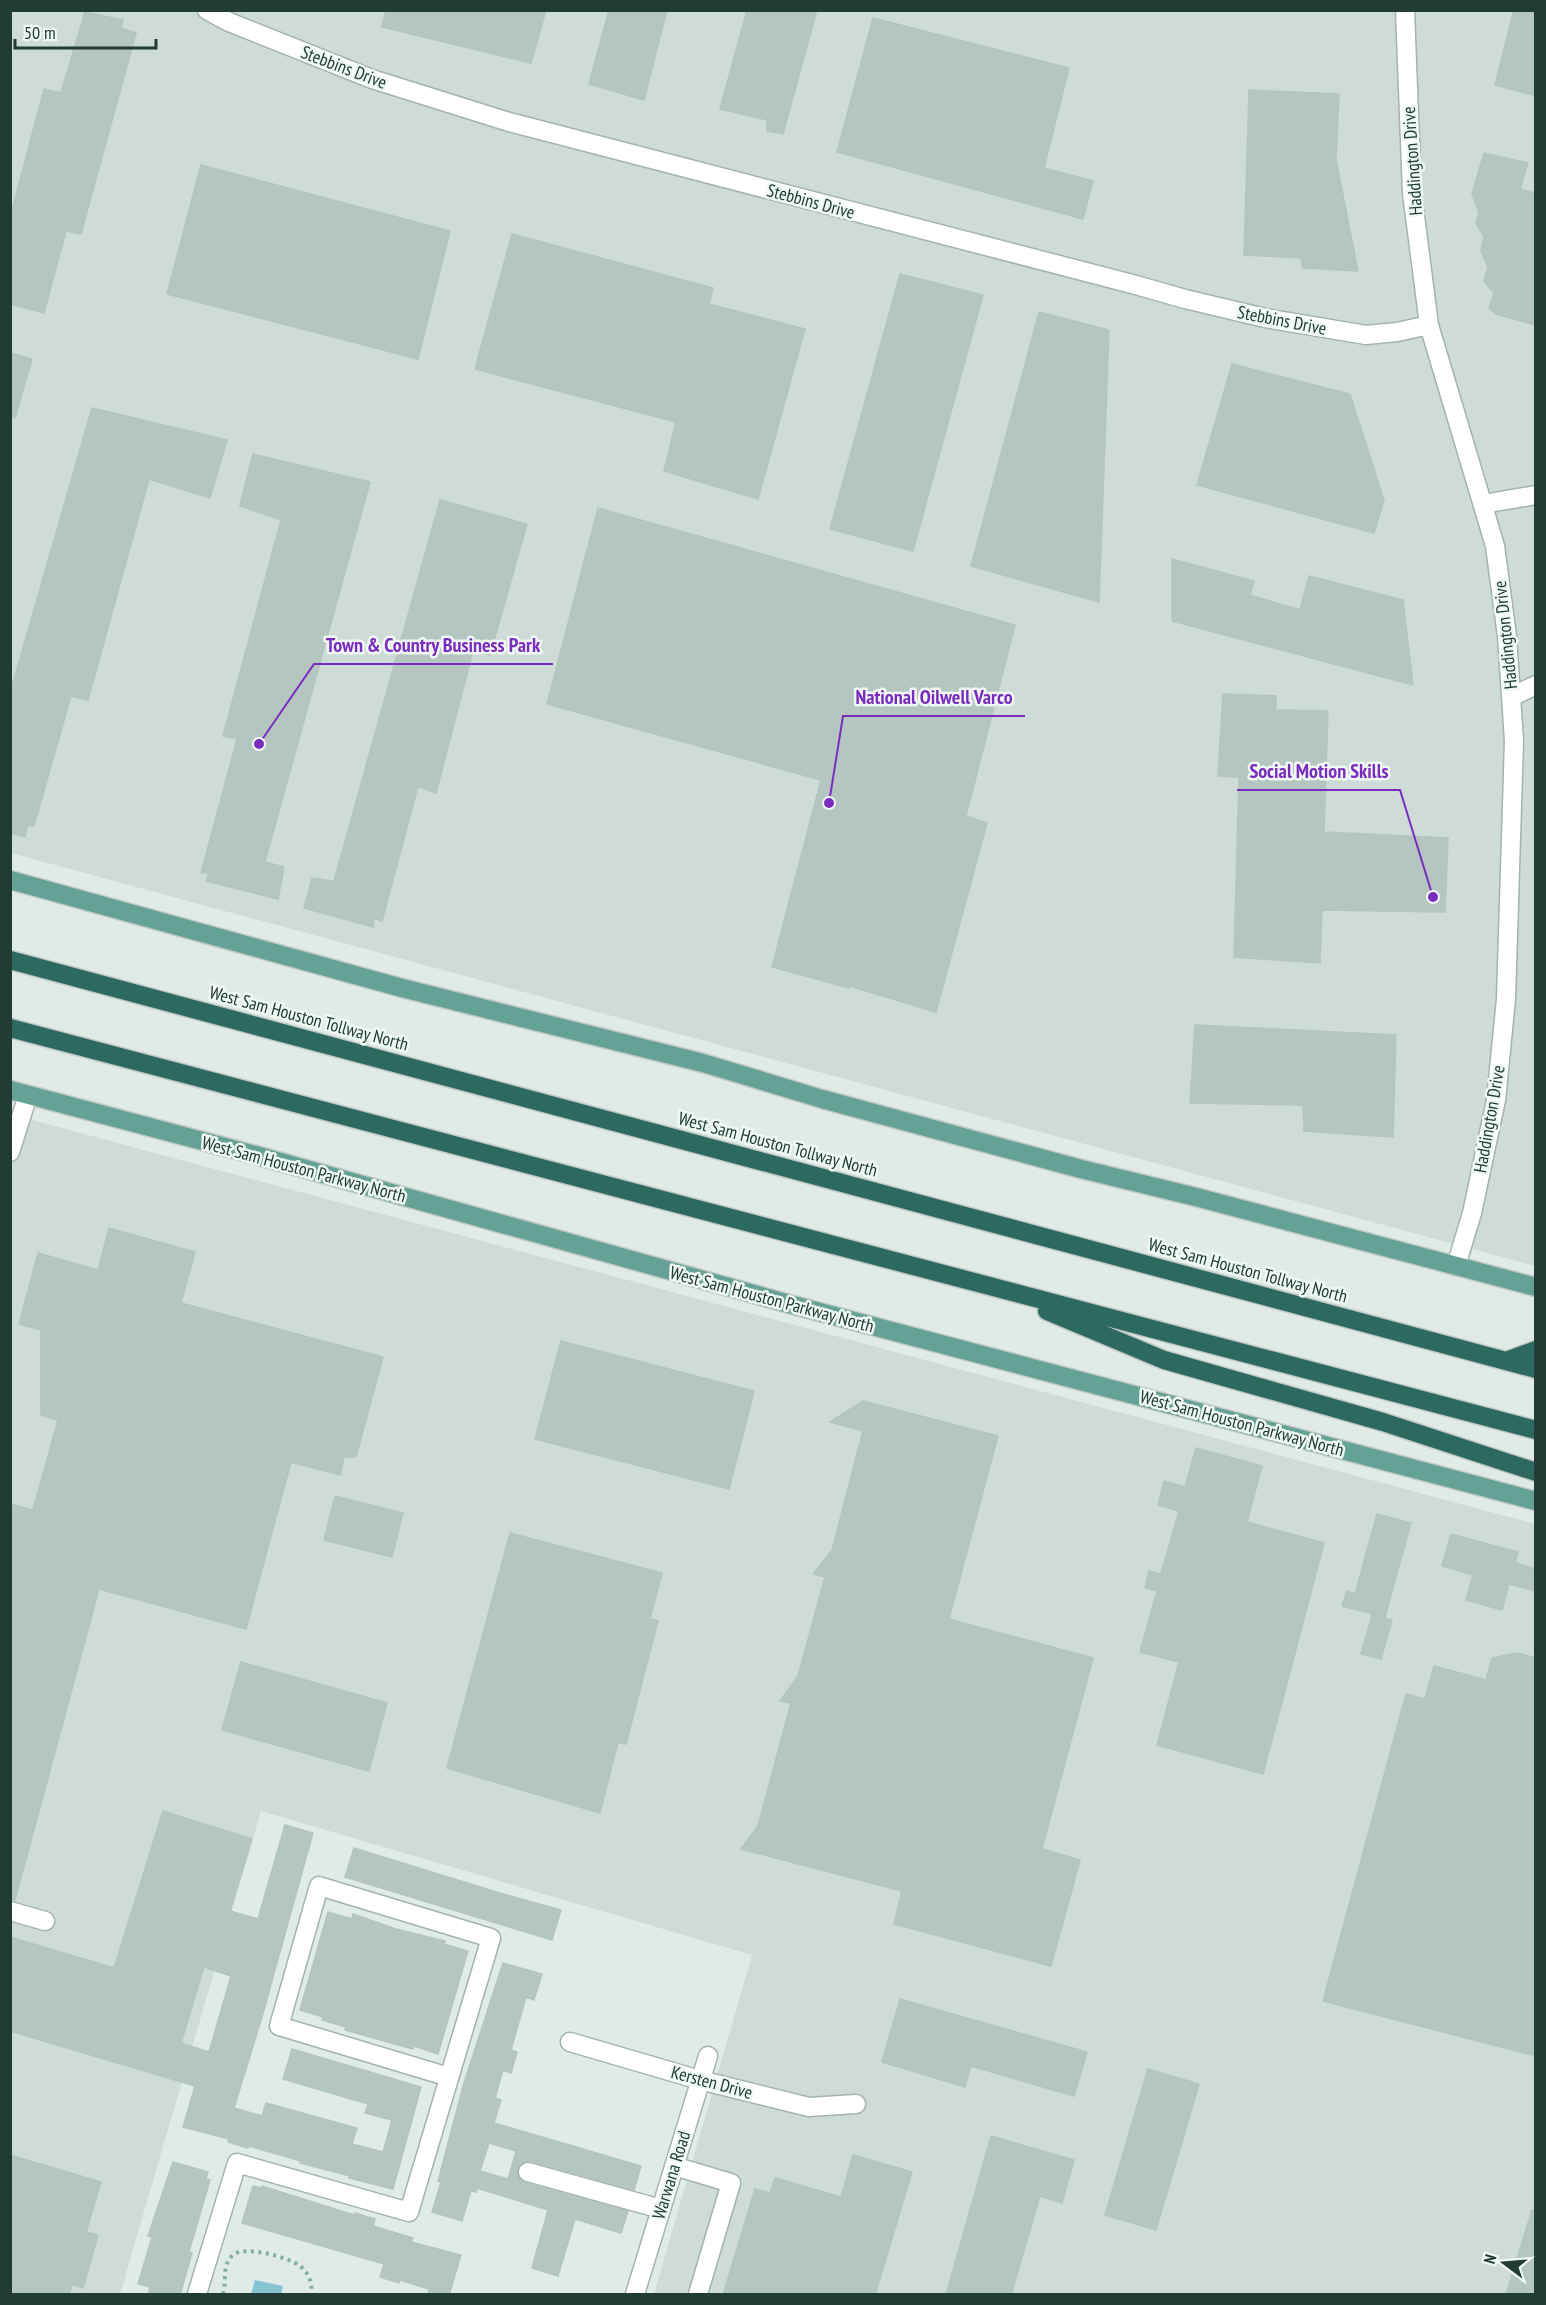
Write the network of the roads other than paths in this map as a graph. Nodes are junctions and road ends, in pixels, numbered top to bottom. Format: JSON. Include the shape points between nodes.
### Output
{"nodes":[{"id":1,"x":207,"y":10,"type":"edge"},
{"id":2,"x":1405,"y":10,"type":"edge"},
{"id":3,"x":1429,"y":325,"type":"junction"},
{"id":4,"x":1536,"y":495,"type":"edge"},
{"id":5,"x":1483,"y":504,"type":"junction"},
{"id":6,"x":1536,"y":685,"type":"edge"},
{"id":7,"x":1511,"y":697,"type":"junction"},
{"id":8,"x":10,"y":880,"type":"edge"},
{"id":9,"x":10,"y":960,"type":"edge"},
{"id":10,"x":10,"y":1028,"type":"edge"},
{"id":11,"x":19,"y":1093,"type":"edge"},
{"id":12,"x":10,"y":1152,"type":"edge"},
{"id":13,"x":1456,"y":1266,"type":"junction"},
{"id":14,"x":987,"y":1285,"type":"junction"},
{"id":15,"x":1536,"y":1287,"type":"edge"},
{"id":16,"x":1536,"y":1350,"type":"edge"},
{"id":17,"x":1506,"y":1361,"type":"junction"},
{"id":18,"x":1536,"y":1369,"type":"edge"},
{"id":19,"x":1536,"y":1430,"type":"edge"},
{"id":20,"x":1536,"y":1473,"type":"edge"},
{"id":21,"x":1536,"y":1501,"type":"edge"},
{"id":22,"x":10,"y":1911,"type":"edge"},
{"id":23,"x":45,"y":1921,"type":"dead end"},
{"id":24,"x":570,"y":2042,"type":"dead end"},
{"id":25,"x":708,"y":2056,"type":"dead end"},
{"id":26,"x":449,"y":2077,"type":"junction"},
{"id":27,"x":700,"y":2080,"type":"junction"},
{"id":28,"x":856,"y":2104,"type":"dead end"},
{"id":29,"x":674,"y":2166,"type":"junction"},
{"id":30,"x":528,"y":2172,"type":"dead end"},
{"id":31,"x":661,"y":2209,"type":"junction"},
{"id":32,"x":197,"y":2295,"type":"edge"},
{"id":33,"x":635,"y":2295,"type":"edge"},
{"id":34,"x":698,"y":2295,"type":"edge"}],
"edges":[{"from":1,"to":3,"type":"street","name":"Stebbins Drive","via":[[372,79],[509,122],[1185,299],[1265,318],[1366,335]]},
{"from":2,"to":3,"type":"street","name":"Haddington Drive","via":[[1412,193]]},
{"from":3,"to":5,"type":"street","name":"Haddington Drive"},
{"from":4,"to":5,"type":"street"},
{"from":5,"to":7,"type":"street","name":"Haddington Drive","via":[[1495,546]]},
{"from":6,"to":7,"type":"street"},
{"from":7,"to":13,"type":"street","name":"Haddington Drive","via":[[1514,741],[1503,1033],[1496,1100],[1472,1213]]},
{"from":8,"to":13,"type":"main road"},
{"from":9,"to":17,"type":"highway","name":"West Sam Houston Tollway North"},
{"from":10,"to":14,"type":"highway"},
{"from":11,"to":12,"type":"street"},
{"from":11,"to":21,"type":"main road","name":"West Sam Houston Parkway North","via":[[793,1305]]},
{"from":13,"to":15,"type":"main road"},
{"from":14,"to":19,"type":"highway"},
{"from":14,"to":20,"type":"highway","via":[[1164,1360],[1383,1422]]},
{"from":16,"to":17,"type":"highway"},
{"from":17,"to":18,"type":"highway","name":"West Sam Houston Tollway North"},
{"from":22,"to":23,"type":"street"},
{"from":24,"to":27,"type":"street","name":"Kersten Drive"},
{"from":25,"to":27,"type":"street","name":"Warwana Road"},
{"from":26,"to":26,"type":"street","via":[[491,1938],[319,1886],[279,2026]]},
{"from":26,"to":32,"type":"street","via":[[409,2212],[237,2163]]},
{"from":27,"to":28,"type":"street","name":"Kersten Drive","via":[[809,2107]]},
{"from":27,"to":29,"type":"street","name":"Warwana Road"},
{"from":29,"to":31,"type":"street","name":"Warwana Road"},
{"from":29,"to":34,"type":"street","via":[[731,2183]]},
{"from":30,"to":31,"type":"street"},
{"from":31,"to":33,"type":"street","name":"Warwana Road"}]}
